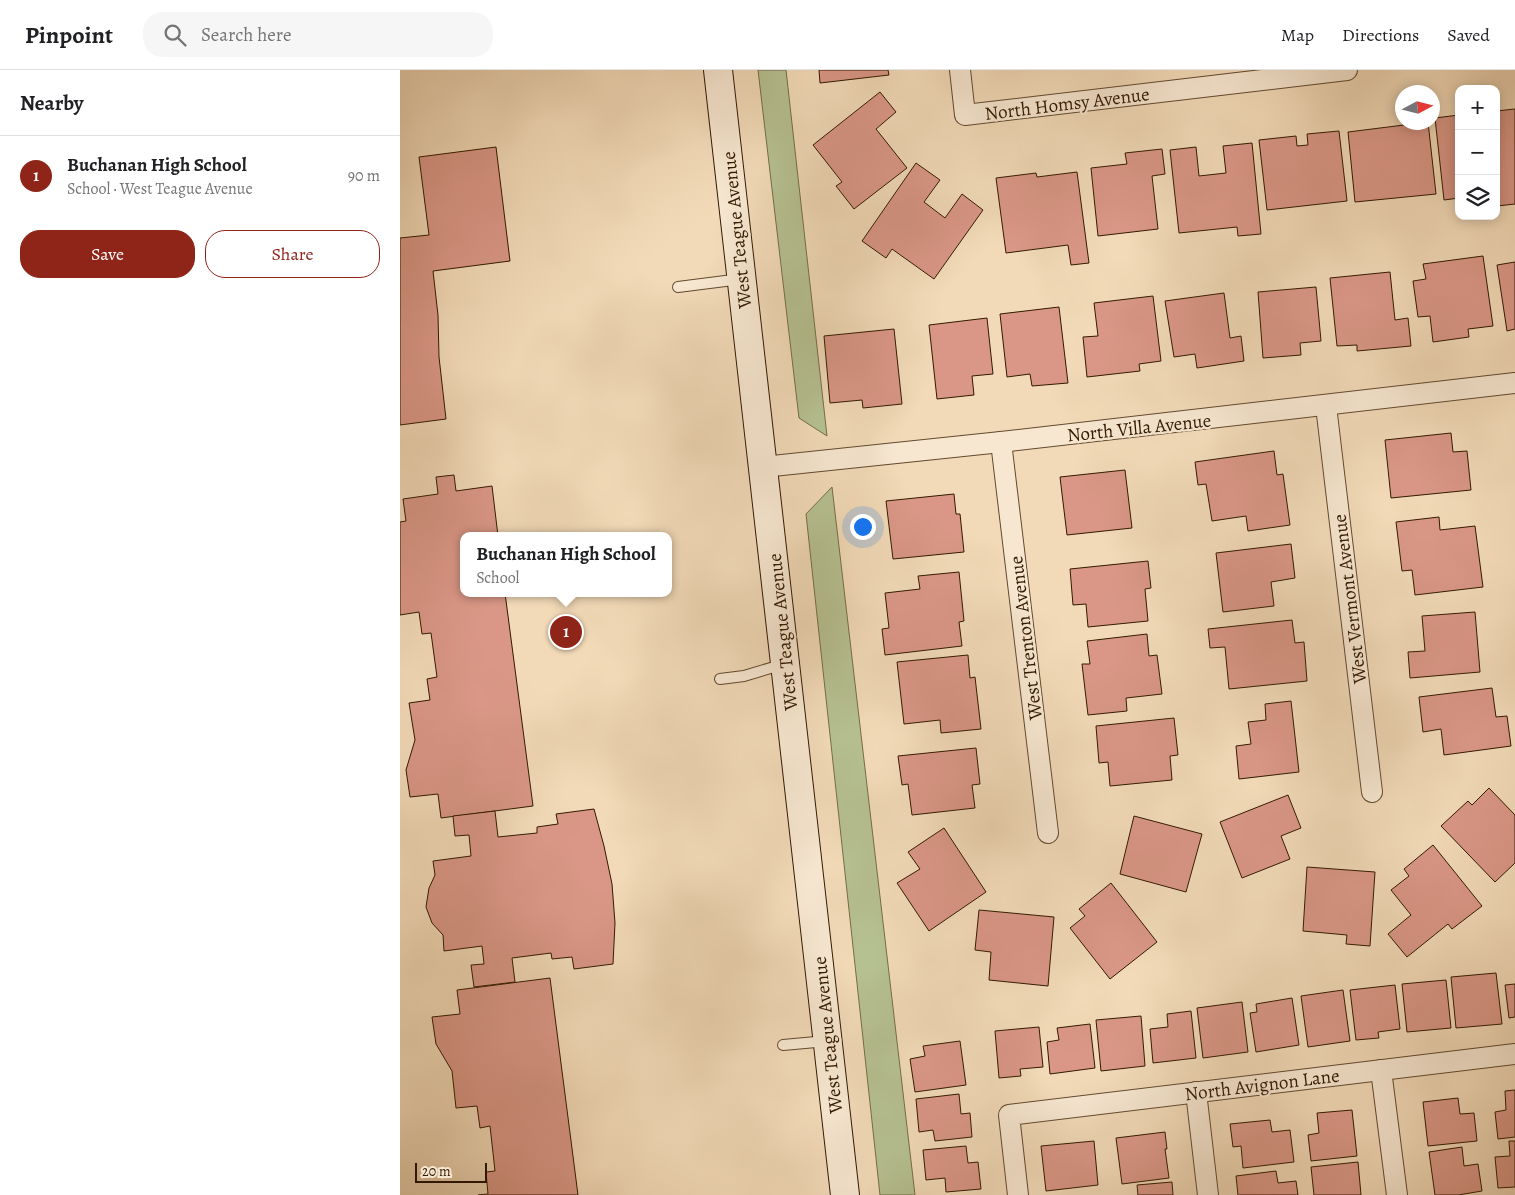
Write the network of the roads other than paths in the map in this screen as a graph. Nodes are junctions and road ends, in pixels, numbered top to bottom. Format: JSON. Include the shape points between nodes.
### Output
{"nodes":[{"id":1,"x":718,"y":70,"type":"edge"},
{"id":2,"x":960,"y":70,"type":"edge"},
{"id":3,"x":1347,"y":70,"type":"edge"},
{"id":4,"x":1307,"y":72,"type":"edge"},
{"id":5,"x":742,"y":279,"type":"junction"},
{"id":6,"x":678,"y":287,"type":"dead end"},
{"id":7,"x":1515,"y":383,"type":"edge"},
{"id":8,"x":1326,"y":406,"type":"junction"},
{"id":9,"x":1001,"y":442,"type":"junction"},
{"id":10,"x":763,"y":467,"type":"junction"},
{"id":11,"x":785,"y":664,"type":"junction"},
{"id":12,"x":720,"y":679,"type":"dead end"},
{"id":13,"x":1372,"y":792,"type":"dead end"},
{"id":14,"x":1048,"y":833,"type":"dead end"},
{"id":15,"x":828,"y":1041,"type":"junction"},
{"id":16,"x":783,"y":1045,"type":"dead end"},
{"id":17,"x":1515,"y":1054,"type":"edge"},
{"id":18,"x":1381,"y":1070,"type":"junction"},
{"id":19,"x":1196,"y":1092,"type":"junction"},
{"id":20,"x":845,"y":1195,"type":"edge"},
{"id":21,"x":1018,"y":1195,"type":"edge"},
{"id":22,"x":1208,"y":1195,"type":"edge"},
{"id":23,"x":1397,"y":1195,"type":"edge"}],
"edges":[{"from":1,"to":5,"type":"street","name":"West Teague Avenue"},
{"from":2,"to":4,"type":"street","name":"North Homsy Avenue","via":[[965,115]]},
{"from":3,"to":4,"type":"street","name":"North Homsy Avenue"},
{"from":5,"to":6,"type":"lane"},
{"from":5,"to":10,"type":"street","name":"West Teague Avenue"},
{"from":7,"to":8,"type":"street","name":"North Villa Avenue"},
{"from":8,"to":9,"type":"street","name":"North Villa Avenue"},
{"from":8,"to":13,"type":"street","name":"West Vermont Avenue"},
{"from":9,"to":10,"type":"street","name":"North Villa Avenue"},
{"from":9,"to":14,"type":"street","name":"West Trenton Avenue"},
{"from":10,"to":11,"type":"street","name":"West Teague Avenue"},
{"from":11,"to":12,"type":"lane"},
{"from":11,"to":15,"type":"street","name":"West Teague Avenue"},
{"from":15,"to":16,"type":"lane"},
{"from":15,"to":20,"type":"street","name":"West Teague Avenue"},
{"from":17,"to":18,"type":"street","name":"North Avignon Lane"},
{"from":18,"to":19,"type":"street","name":"North Avignon Lane"},
{"from":18,"to":23,"type":"street"},
{"from":19,"to":21,"type":"street","name":"North Avignon Lane","via":[[1009,1115]]},
{"from":19,"to":22,"type":"street"}]}
